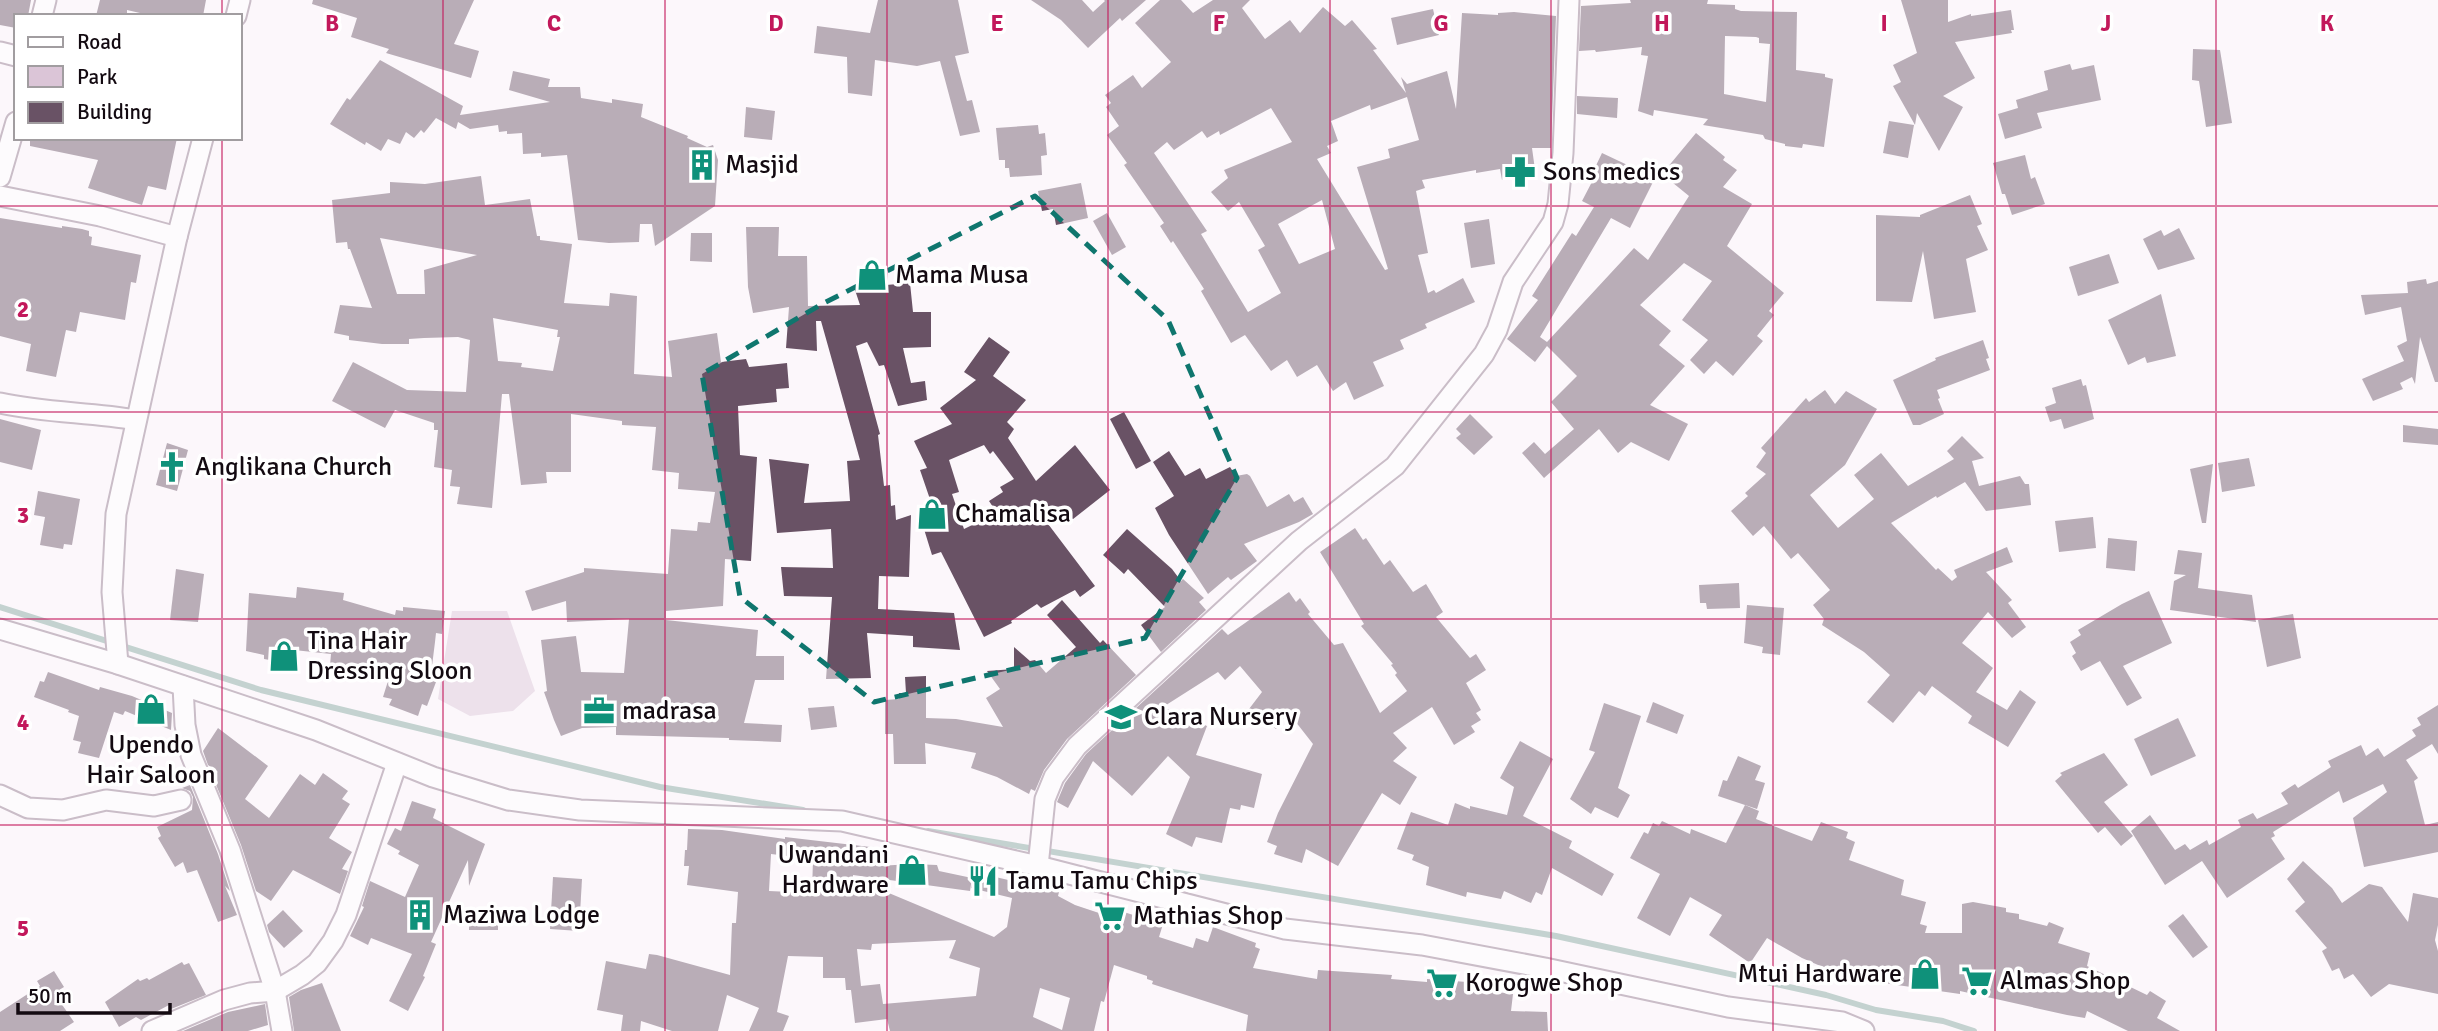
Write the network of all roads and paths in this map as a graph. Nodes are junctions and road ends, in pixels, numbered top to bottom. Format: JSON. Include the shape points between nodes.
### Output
{"nodes":[{"id":1,"x":1569,"y":0,"type":"edge"},
{"id":2,"x":14,"y":129,"type":"edge"},
{"id":3,"x":202,"y":140,"type":"edge"},
{"id":4,"x":0,"y":177,"type":"edge"},
{"id":5,"x":0,"y":196,"type":"edge"},
{"id":6,"x":177,"y":237,"type":"junction"},
{"id":7,"x":0,"y":403,"type":"edge"},
{"id":8,"x":136,"y":420,"type":"junction"},
{"id":9,"x":0,"y":629,"type":"edge"},
{"id":10,"x":118,"y":664,"type":"junction"},
{"id":11,"x":183,"y":686,"type":"junction"},
{"id":12,"x":397,"y":763,"type":"junction"},
{"id":13,"x":0,"y":795,"type":"edge"},
{"id":14,"x":181,"y":800,"type":"dead end"},
{"id":15,"x":1038,"y":866,"type":"junction"},
{"id":16,"x":275,"y":991,"type":"junction"},
{"id":17,"x":152,"y":1031,"type":"edge"},
{"id":18,"x":282,"y":1031,"type":"edge"},
{"id":19,"x":1864,"y":1031,"type":"edge"}],
"edges":[{"from":1,"to":15,"type":"street","via":[[1558,205],[1553,222],[1513,282],[1484,354],[1395,466],[1299,541],[1077,746],[1054,777],[1045,799]]},
{"from":2,"to":4,"type":"street"},
{"from":3,"to":6,"type":"street"},
{"from":5,"to":6,"type":"street"},
{"from":6,"to":8,"type":"street"},
{"from":7,"to":8,"type":"street"},
{"from":8,"to":10,"type":"street","via":[[116,514],[112,592]]},
{"from":9,"to":10,"type":"street"},
{"from":10,"to":11,"type":"street"},
{"from":11,"to":12,"type":"street","via":[[316,730]]},
{"from":11,"to":16,"type":"street","via":[[191,755],[230,850]]},
{"from":12,"to":15,"type":"street","via":[[508,800],[580,810],[842,821]]},
{"from":12,"to":16,"type":"street","via":[[333,941],[317,963]]},
{"from":13,"to":14,"type":"street","via":[[28,808],[63,810],[106,800],[154,806]]},
{"from":15,"to":19,"type":"street","via":[[1285,929],[1422,945],[1728,1007],[1842,1023]]},
{"from":16,"to":17,"type":"street","via":[[223,1000]]},
{"from":16,"to":18,"type":"street"}]}
